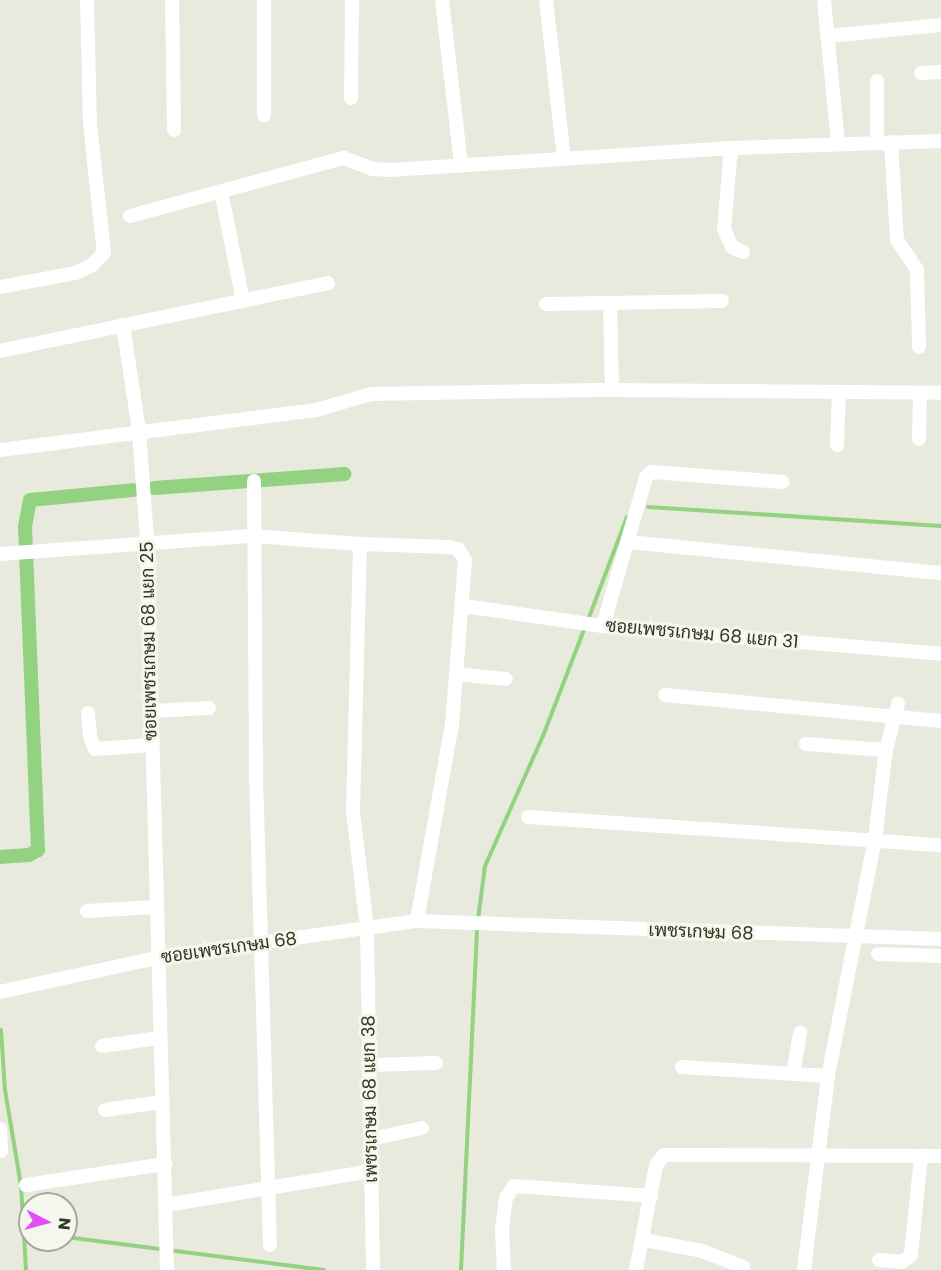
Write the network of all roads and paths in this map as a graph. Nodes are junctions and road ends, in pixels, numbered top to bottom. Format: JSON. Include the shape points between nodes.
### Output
{"nodes":[{"id":1,"x":87,"y":0,"type":"edge"},
{"id":2,"x":172,"y":0,"type":"edge"},
{"id":3,"x":264,"y":0,"type":"edge"},
{"id":4,"x":352,"y":0,"type":"edge"},
{"id":5,"x":442,"y":0,"type":"edge"},
{"id":6,"x":546,"y":0,"type":"edge"},
{"id":7,"x":824,"y":0,"type":"edge"},
{"id":8,"x":941,"y":25,"type":"edge"},
{"id":9,"x":829,"y":36,"type":"junction"},
{"id":10,"x":941,"y":72,"type":"edge"},
{"id":11,"x":921,"y":73,"type":"dead end"},
{"id":12,"x":877,"y":81,"type":"dead end"},
{"id":13,"x":351,"y":98,"type":"dead end"},
{"id":14,"x":264,"y":115,"type":"dead end"},
{"id":15,"x":174,"y":130,"type":"dead end"},
{"id":16,"x":941,"y":141,"type":"edge"},
{"id":17,"x":838,"y":142,"type":"junction"},
{"id":18,"x":884,"y":142,"type":"junction"},
{"id":19,"x":730,"y":148,"type":"junction"},
{"id":20,"x":564,"y":157,"type":"junction"},
{"id":21,"x":461,"y":163,"type":"junction"},
{"id":22,"x":221,"y":191,"type":"junction"},
{"id":23,"x":130,"y":216,"type":"dead end"},
{"id":24,"x":743,"y":252,"type":"dead end"},
{"id":25,"x":328,"y":283,"type":"dead end"},
{"id":26,"x":0,"y":287,"type":"edge"},
{"id":27,"x":243,"y":301,"type":"junction"},
{"id":28,"x":722,"y":301,"type":"dead end"},
{"id":29,"x":610,"y":303,"type":"junction"},
{"id":30,"x":546,"y":304,"type":"dead end"},
{"id":31,"x":123,"y":325,"type":"junction"},
{"id":32,"x":919,"y":347,"type":"dead end"},
{"id":33,"x":0,"y":351,"type":"edge"},
{"id":34,"x":612,"y":390,"type":"junction"},
{"id":35,"x":839,"y":392,"type":"junction"},
{"id":36,"x":920,"y":393,"type":"junction"},
{"id":37,"x":941,"y":393,"type":"edge"},
{"id":38,"x":139,"y":431,"type":"junction"},
{"id":39,"x":919,"y":439,"type":"dead end"},
{"id":40,"x":837,"y":445,"type":"dead end"},
{"id":41,"x":0,"y":450,"type":"edge"},
{"id":42,"x":254,"y":481,"type":"dead end"},
{"id":43,"x":783,"y":482,"type":"dead end"},
{"id":44,"x":253,"y":536,"type":"junction"},
{"id":45,"x":147,"y":541,"type":"junction"},
{"id":46,"x":629,"y":542,"type":"junction"},
{"id":47,"x":360,"y":544,"type":"junction"},
{"id":48,"x":0,"y":554,"type":"edge"},
{"id":49,"x":941,"y":573,"type":"edge"},
{"id":50,"x":464,"y":606,"type":"junction"},
{"id":51,"x":603,"y":626,"type":"junction"},
{"id":52,"x":941,"y":654,"type":"edge"},
{"id":53,"x":456,"y":674,"type":"junction"},
{"id":54,"x":506,"y":679,"type":"dead end"},
{"id":55,"x":665,"y":695,"type":"dead end"},
{"id":56,"x":209,"y":708,"type":"dead end"},
{"id":57,"x":151,"y":711,"type":"junction"},
{"id":58,"x":897,"y":711,"type":"junction"},
{"id":59,"x":88,"y":713,"type":"dead end"},
{"id":60,"x":941,"y":721,"type":"edge"},
{"id":61,"x":806,"y":744,"type":"dead end"},
{"id":62,"x":151,"y":745,"type":"junction"},
{"id":63,"x":886,"y":750,"type":"junction"},
{"id":64,"x":528,"y":817,"type":"dead end"},
{"id":65,"x":875,"y":839,"type":"junction"},
{"id":66,"x":941,"y":845,"type":"edge"},
{"id":67,"x":155,"y":907,"type":"junction"},
{"id":68,"x":87,"y":911,"type":"dead end"},
{"id":69,"x":417,"y":921,"type":"junction"},
{"id":70,"x":461,"y":924,"type":"joint"},
{"id":71,"x":367,"y":928,"type":"junction"},
{"id":72,"x":857,"y":937,"type":"junction"},
{"id":73,"x":941,"y":939,"type":"edge"},
{"id":74,"x":263,"y":944,"type":"junction"},
{"id":75,"x":878,"y":954,"type":"dead end"},
{"id":76,"x":941,"y":956,"type":"edge"},
{"id":77,"x":160,"y":957,"type":"junction"},
{"id":78,"x":0,"y":992,"type":"edge"},
{"id":79,"x":800,"y":1033,"type":"dead end"},
{"id":80,"x":159,"y":1038,"type":"junction"},
{"id":81,"x":102,"y":1046,"type":"dead end"},
{"id":82,"x":436,"y":1063,"type":"dead end"},
{"id":83,"x":370,"y":1065,"type":"junction"},
{"id":84,"x":682,"y":1067,"type":"dead end"},
{"id":85,"x":793,"y":1074,"type":"junction"},
{"id":86,"x":828,"y":1076,"type":"junction"},
{"id":87,"x":162,"y":1102,"type":"junction"},
{"id":88,"x":105,"y":1110,"type":"dead end"},
{"id":89,"x":422,"y":1128,"type":"dead end"},
{"id":90,"x":0,"y":1129,"type":"edge"},
{"id":91,"x":371,"y":1139,"type":"junction"},
{"id":92,"x":1,"y":1151,"type":"edge"},
{"id":93,"x":921,"y":1156,"type":"junction"},
{"id":94,"x":941,"y":1156,"type":"edge"},
{"id":95,"x":821,"y":1158,"type":"junction"},
{"id":96,"x":165,"y":1164,"type":"junction"},
{"id":97,"x":372,"y":1171,"type":"junction"},
{"id":98,"x":26,"y":1185,"type":"dead end"},
{"id":99,"x":268,"y":1190,"type":"junction"},
{"id":100,"x":652,"y":1196,"type":"junction"},
{"id":101,"x":166,"y":1205,"type":"junction"},
{"id":102,"x":644,"y":1240,"type":"junction"},
{"id":103,"x":270,"y":1245,"type":"dead end"},
{"id":104,"x":879,"y":1260,"type":"dead end"},
{"id":105,"x":167,"y":1263,"type":"edge"},
{"id":106,"x":743,"y":1267,"type":"dead end"},
{"id":107,"x":373,"y":1270,"type":"edge"},
{"id":108,"x":504,"y":1270,"type":"edge"},
{"id":109,"x":636,"y":1270,"type":"edge"},
{"id":110,"x":804,"y":1270,"type":"edge"}],
"edges":[{"from":1,"to":26,"type":"street","via":[[90,124],[104,253],[91,266],[75,273]]},
{"from":2,"to":15,"type":"street"},
{"from":3,"to":14,"type":"street"},
{"from":4,"to":13,"type":"street"},
{"from":5,"to":21,"type":"street"},
{"from":6,"to":20,"type":"street"},
{"from":7,"to":9,"type":"street"},
{"from":8,"to":9,"type":"street"},
{"from":9,"to":17,"type":"street"},
{"from":10,"to":11,"type":"street"},
{"from":12,"to":18,"type":"street"},
{"from":16,"to":18,"type":"street"},
{"from":17,"to":18,"type":"street"},
{"from":17,"to":19,"type":"street"},
{"from":18,"to":32,"type":"street","via":[[897,240],[917,270]]},
{"from":19,"to":20,"type":"street"},
{"from":19,"to":24,"type":"street","via":[[724,229],[732,247]]},
{"from":20,"to":21,"type":"street"},
{"from":21,"to":22,"type":"street","via":[[380,170],[356,160],[333,159]]},
{"from":22,"to":23,"type":"street"},
{"from":22,"to":27,"type":"street"},
{"from":25,"to":27,"type":"street"},
{"from":27,"to":31,"type":"street"},
{"from":28,"to":29,"type":"street"},
{"from":29,"to":30,"type":"street"},
{"from":29,"to":34,"type":"street"},
{"from":31,"to":33,"type":"street"},
{"from":31,"to":38,"type":"street","name":"ซอยเพชรเกษม 68 แยก 25"},
{"from":34,"to":35,"type":"street"},
{"from":34,"to":38,"type":"street","via":[[371,393],[316,410]]},
{"from":35,"to":36,"type":"street"},
{"from":35,"to":40,"type":"street"},
{"from":36,"to":37,"type":"street"},
{"from":36,"to":39,"type":"street"},
{"from":38,"to":41,"type":"street"},
{"from":38,"to":45,"type":"street","name":"ซอยเพชรเกษม 68 แยก 25"},
{"from":42,"to":44,"type":"street"},
{"from":43,"to":46,"type":"street","via":[[652,472],[646,477]]},
{"from":44,"to":45,"type":"street"},
{"from":44,"to":47,"type":"street"},
{"from":44,"to":74,"type":"street"},
{"from":45,"to":48,"type":"street"},
{"from":45,"to":57,"type":"street","name":"ซอยเพชรเกษม 68 แยก 25"},
{"from":46,"to":49,"type":"street"},
{"from":46,"to":51,"type":"street"},
{"from":47,"to":50,"type":"street","via":[[458,549],[465,560]]},
{"from":47,"to":71,"type":"street","name":"เพชรเกษม 68 แยก 38","via":[[353,812]]},
{"from":50,"to":51,"type":"street","name":"ซอยเพชรเกษม 68 แยก 31"},
{"from":50,"to":53,"type":"street"},
{"from":51,"to":52,"type":"street","name":"ซอยเพชรเกษม 68 แยก 31"},
{"from":53,"to":54,"type":"street"},
{"from":53,"to":69,"type":"street","via":[[452,724]]},
{"from":55,"to":58,"type":"street"},
{"from":56,"to":57,"type":"street"},
{"from":57,"to":62,"type":"street","name":"ซอยเพชรเกษม 68 แยก 25"},
{"from":58,"to":60,"type":"street"},
{"from":58,"to":63,"type":"street"},
{"from":59,"to":62,"type":"street","via":[[90,736],[96,748]]},
{"from":61,"to":63,"type":"street"},
{"from":62,"to":67,"type":"street","name":"ซอยเพชรเกษม 68 แยก 25"},
{"from":63,"to":65,"type":"street"},
{"from":64,"to":65,"type":"street"},
{"from":65,"to":66,"type":"street"},
{"from":65,"to":72,"type":"street"},
{"from":67,"to":68,"type":"street"},
{"from":67,"to":77,"type":"street","name":"ซอยเพชรเกษม 68 แยก 25"},
{"from":69,"to":70,"type":"street","name":"ซอยเพชรเกษม 68"},
{"from":69,"to":71,"type":"street","name":"ซอยเพชรเกษม 68"},
{"from":70,"to":72,"type":"street","name":"เพชรเกษม 68"},
{"from":71,"to":74,"type":"street","name":"ซอยเพชรเกษม 68"},
{"from":71,"to":83,"type":"street","name":"เพชรเกษม 68 แยก 38"},
{"from":72,"to":73,"type":"street","name":"เพชรเกษม 68"},
{"from":72,"to":86,"type":"street"},
{"from":74,"to":77,"type":"street","name":"ซอยเพชรเกษม 68"},
{"from":74,"to":99,"type":"street"},
{"from":75,"to":76,"type":"street"},
{"from":77,"to":78,"type":"street","name":"ซอยเพชรเกษม 68"},
{"from":77,"to":80,"type":"street","name":"ซอยเพชรเกษม 68 แยก 25"},
{"from":79,"to":85,"type":"street"},
{"from":80,"to":81,"type":"street"},
{"from":80,"to":87,"type":"street","name":"ซอยเพชรเกษม 68 แยก 25"},
{"from":82,"to":83,"type":"street"},
{"from":83,"to":91,"type":"street","name":"เพชรเกษม 68 แยก 38"},
{"from":84,"to":85,"type":"street"},
{"from":85,"to":86,"type":"street"},
{"from":86,"to":95,"type":"street"},
{"from":87,"to":88,"type":"street"},
{"from":87,"to":96,"type":"street","name":"ซอยเพชรเกษม 68 แยก 25"},
{"from":89,"to":91,"type":"street"},
{"from":90,"to":92,"type":"street"},
{"from":91,"to":97,"type":"street","name":"เพชรเกษม 68 แยก 38"},
{"from":93,"to":94,"type":"street"},
{"from":93,"to":95,"type":"street"},
{"from":93,"to":104,"type":"street","via":[[911,1255],[902,1262]]},
{"from":95,"to":100,"type":"street","via":[[669,1154],[659,1158],[656,1165]]},
{"from":95,"to":110,"type":"street"},
{"from":96,"to":98,"type":"street"},
{"from":96,"to":101,"type":"street","name":"ซอยเพชรเกษม 68 แยก 25"},
{"from":97,"to":99,"type":"street"},
{"from":97,"to":107,"type":"street","name":"เพชรเกษม 68 แยก 38"},
{"from":99,"to":101,"type":"street"},
{"from":99,"to":103,"type":"street"},
{"from":100,"to":102,"type":"street"},
{"from":100,"to":108,"type":"street","via":[[514,1186],[506,1198],[502,1230]]},
{"from":101,"to":105,"type":"street","name":"ซอยเพชรเกษม 68 แยก 25"},
{"from":102,"to":106,"type":"street","via":[[702,1251]]},
{"from":102,"to":109,"type":"street"}]}
